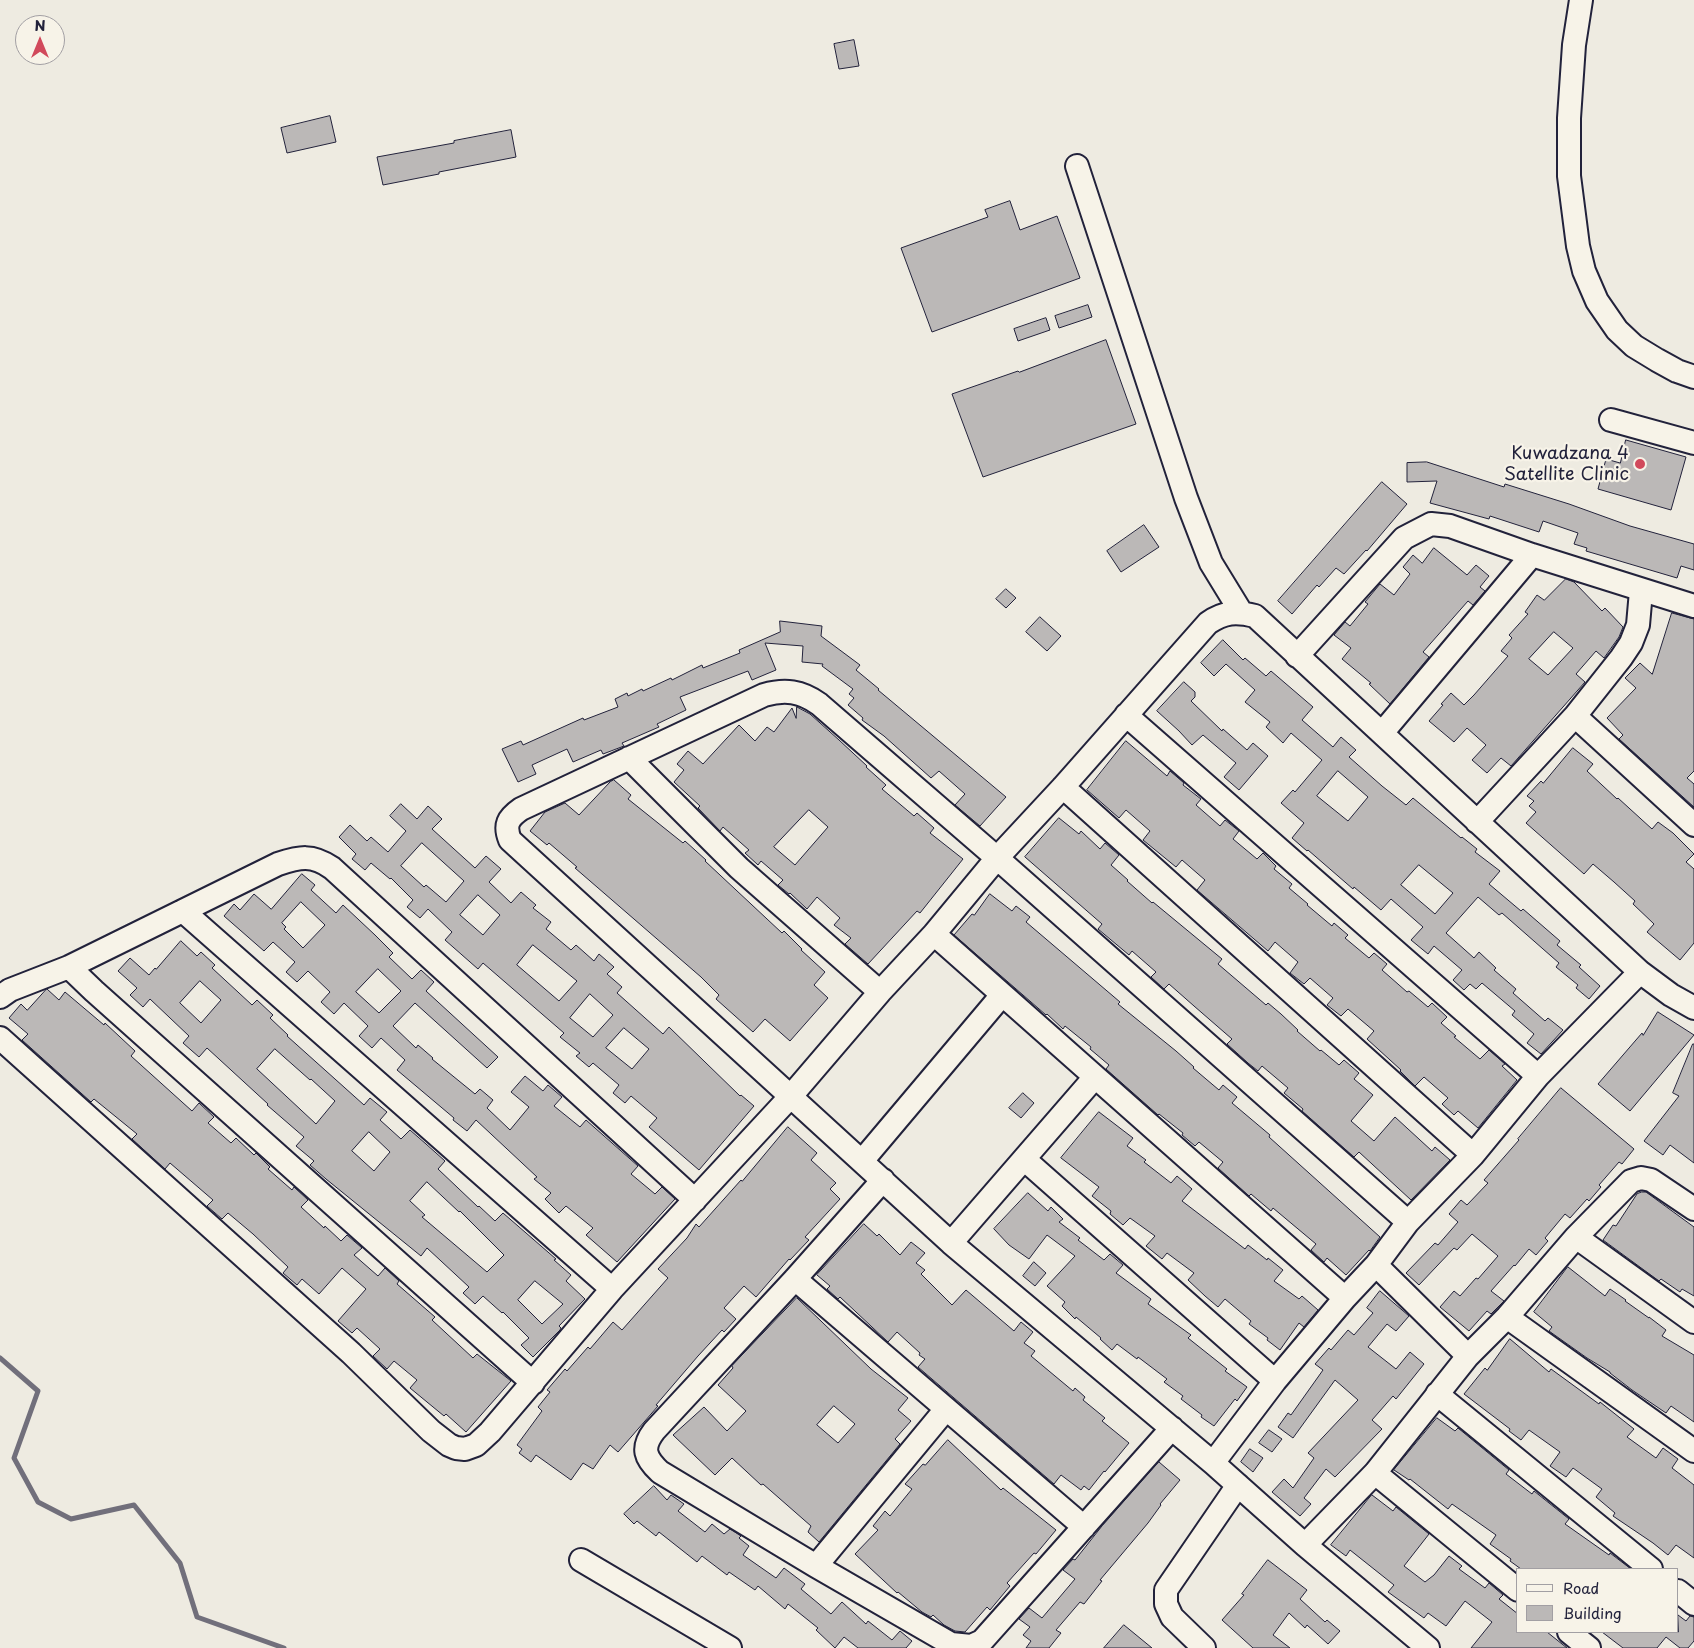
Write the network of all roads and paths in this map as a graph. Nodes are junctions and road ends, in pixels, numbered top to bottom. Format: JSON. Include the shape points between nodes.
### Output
{"nodes":[{"id":1,"x":1581,"y":0,"type":"edge"},
{"id":2,"x":1077,"y":166,"type":"dead end"},
{"id":3,"x":1694,"y":377,"type":"edge"},
{"id":4,"x":1611,"y":420,"type":"dead end"},
{"id":5,"x":1694,"y":443,"type":"edge"},
{"id":6,"x":1532,"y":555,"type":"junction"},
{"id":7,"x":1641,"y":591,"type":"junction"},
{"id":8,"x":1694,"y":606,"type":"edge"},
{"id":9,"x":1241,"y":612,"type":"junction"},
{"id":10,"x":1297,"y":656,"type":"junction"},
{"id":11,"x":1126,"y":715,"type":"junction"},
{"id":12,"x":1575,"y":716,"type":"junction"},
{"id":13,"x":1382,"y":733,"type":"junction"},
{"id":14,"x":629,"y":758,"type":"junction"},
{"id":15,"x":1063,"y":787,"type":"junction"},
{"id":16,"x":1477,"y":822,"type":"junction"},
{"id":17,"x":1694,"y":825,"type":"edge"},
{"id":18,"x":997,"y":858,"type":"junction"},
{"id":19,"x":183,"y":911,"type":"junction"},
{"id":20,"x":934,"y":934,"type":"junction"},
{"id":21,"x":69,"y":967,"type":"junction"},
{"id":22,"x":1640,"y":972,"type":"junction"},
{"id":23,"x":880,"y":992,"type":"junction"},
{"id":24,"x":1002,"y":995,"type":"junction"},
{"id":25,"x":0,"y":997,"type":"edge"},
{"id":26,"x":1693,"y":1005,"type":"edge"},
{"id":27,"x":0,"y":1038,"type":"edge"},
{"id":28,"x":1538,"y":1076,"type":"junction"},
{"id":29,"x":1096,"y":1077,"type":"junction"},
{"id":30,"x":791,"y":1096,"type":"junction"},
{"id":31,"x":1472,"y":1154,"type":"junction"},
{"id":32,"x":1024,"y":1160,"type":"junction"},
{"id":33,"x":862,"y":1161,"type":"junction"},
{"id":34,"x":883,"y":1180,"type":"junction"},
{"id":35,"x":694,"y":1200,"type":"junction"},
{"id":36,"x":1694,"y":1208,"type":"edge"},
{"id":37,"x":1408,"y":1222,"type":"junction"},
{"id":38,"x":1576,"y":1237,"type":"junction"},
{"id":39,"x":951,"y":1243,"type":"junction"},
{"id":40,"x":1376,"y":1266,"type":"junction"},
{"id":41,"x":795,"y":1279,"type":"junction"},
{"id":42,"x":612,"y":1289,"type":"junction"},
{"id":43,"x":1345,"y":1298,"type":"junction"},
{"id":44,"x":1507,"y":1317,"type":"junction"},
{"id":45,"x":1694,"y":1322,"type":"edge"},
{"id":46,"x":1468,"y":1356,"type":"junction"},
{"id":47,"x":1275,"y":1380,"type":"junction"},
{"id":48,"x":533,"y":1383,"type":"junction"},
{"id":49,"x":1437,"y":1394,"type":"junction"},
{"id":50,"x":946,"y":1409,"type":"junction"},
{"id":51,"x":1172,"y":1428,"type":"junction"},
{"id":52,"x":1694,"y":1450,"type":"edge"},
{"id":53,"x":1213,"y":1463,"type":"junction"},
{"id":54,"x":1374,"y":1473,"type":"junction"},
{"id":55,"x":1238,"y":1485,"type":"junction"},
{"id":56,"x":1084,"y":1527,"type":"junction"},
{"id":57,"x":1305,"y":1545,"type":"junction"},
{"id":58,"x":581,"y":1560,"type":"dead end"},
{"id":59,"x":816,"y":1566,"type":"junction"},
{"id":60,"x":1650,"y":1568,"type":"edge"},
{"id":61,"x":1516,"y":1588,"type":"edge"},
{"id":62,"x":1679,"y":1592,"type":"edge"},
{"id":63,"x":1694,"y":1604,"type":"edge"},
{"id":64,"x":1570,"y":1633,"type":"edge"},
{"id":65,"x":1202,"y":1647,"type":"edge"},
{"id":66,"x":730,"y":1648,"type":"edge"},
{"id":67,"x":1428,"y":1648,"type":"edge"},
{"id":68,"x":1589,"y":1648,"type":"edge"}],
"edges":[{"from":1,"to":3,"type":"street","via":[[1569,118],[1569,176],[1584,271],[1597,301],[1617,330],[1634,346]]},
{"from":2,"to":9,"type":"street","via":[[1186,498],[1211,563]]},
{"from":4,"to":5,"type":"street"},
{"from":6,"to":7,"type":"street"},
{"from":6,"to":10,"type":"street","via":[[1450,526],[1432,524],[1418,530],[1404,538]]},
{"from":6,"to":13,"type":"street"},
{"from":7,"to":8,"type":"street"},
{"from":7,"to":12,"type":"street","via":[[1638,625],[1631,643]]},
{"from":9,"to":10,"type":"street","via":[[1255,616]]},
{"from":9,"to":11,"type":"street","via":[[1229,612],[1208,623]]},
{"from":10,"to":13,"type":"street"},
{"from":11,"to":15,"type":"street"},
{"from":11,"to":28,"type":"street"},
{"from":12,"to":16,"type":"street"},
{"from":12,"to":17,"type":"street"},
{"from":13,"to":16,"type":"street"},
{"from":14,"to":18,"type":"street","via":[[764,695],[800,693],[819,704]]},
{"from":14,"to":23,"type":"street","via":[[738,868]]},
{"from":14,"to":30,"type":"street","via":[[521,809],[508,823],[510,840]]},
{"from":15,"to":18,"type":"street"},
{"from":15,"to":31,"type":"street"},
{"from":16,"to":22,"type":"street"},
{"from":18,"to":20,"type":"street"},
{"from":18,"to":37,"type":"street"},
{"from":19,"to":21,"type":"street"},
{"from":19,"to":35,"type":"street","via":[[294,858],[321,860]]},
{"from":19,"to":42,"type":"street"},
{"from":20,"to":23,"type":"street"},
{"from":20,"to":24,"type":"street"},
{"from":21,"to":25,"type":"street"},
{"from":21,"to":48,"type":"street"},
{"from":22,"to":26,"type":"street","via":[[1671,995]]},
{"from":22,"to":28,"type":"street"},
{"from":23,"to":30,"type":"street"},
{"from":24,"to":29,"type":"street"},
{"from":24,"to":33,"type":"street"},
{"from":27,"to":48,"type":"street","via":[[449,1445],[465,1449],[476,1445]]},
{"from":28,"to":31,"type":"street"},
{"from":29,"to":32,"type":"street"},
{"from":29,"to":43,"type":"street"},
{"from":30,"to":33,"type":"street"},
{"from":30,"to":35,"type":"street"},
{"from":31,"to":37,"type":"street"},
{"from":32,"to":39,"type":"street"},
{"from":32,"to":47,"type":"street"},
{"from":33,"to":34,"type":"street"},
{"from":34,"to":39,"type":"street"},
{"from":34,"to":41,"type":"street"},
{"from":35,"to":42,"type":"street"},
{"from":36,"to":38,"type":"street","via":[[1651,1180],[1641,1178],[1631,1181]]},
{"from":37,"to":40,"type":"street"},
{"from":38,"to":44,"type":"street"},
{"from":38,"to":45,"type":"street"},
{"from":39,"to":51,"type":"street"},
{"from":40,"to":43,"type":"street"},
{"from":40,"to":46,"type":"street"},
{"from":41,"to":50,"type":"street"},
{"from":41,"to":59,"type":"street","via":[[654,1431],[648,1439],[646,1451],[649,1462],[660,1472]]},
{"from":42,"to":48,"type":"street"},
{"from":43,"to":47,"type":"street"},
{"from":44,"to":46,"type":"street"},
{"from":44,"to":52,"type":"street"},
{"from":46,"to":49,"type":"street"},
{"from":47,"to":53,"type":"street"},
{"from":49,"to":54,"type":"street"},
{"from":49,"to":60,"type":"street"},
{"from":50,"to":56,"type":"street"},
{"from":50,"to":59,"type":"street"},
{"from":51,"to":53,"type":"street"},
{"from":51,"to":56,"type":"street"},
{"from":53,"to":55,"type":"street"},
{"from":54,"to":57,"type":"street"},
{"from":54,"to":61,"type":"street"},
{"from":55,"to":57,"type":"street"},
{"from":55,"to":65,"type":"street","via":[[1166,1590],[1166,1604],[1172,1617]]},
{"from":56,"to":59,"type":"street","via":[[982,1641],[971,1646],[951,1644]]},
{"from":57,"to":67,"type":"street"},
{"from":58,"to":66,"type":"street"},
{"from":62,"to":63,"type":"street"},
{"from":64,"to":68,"type":"street"}]}
